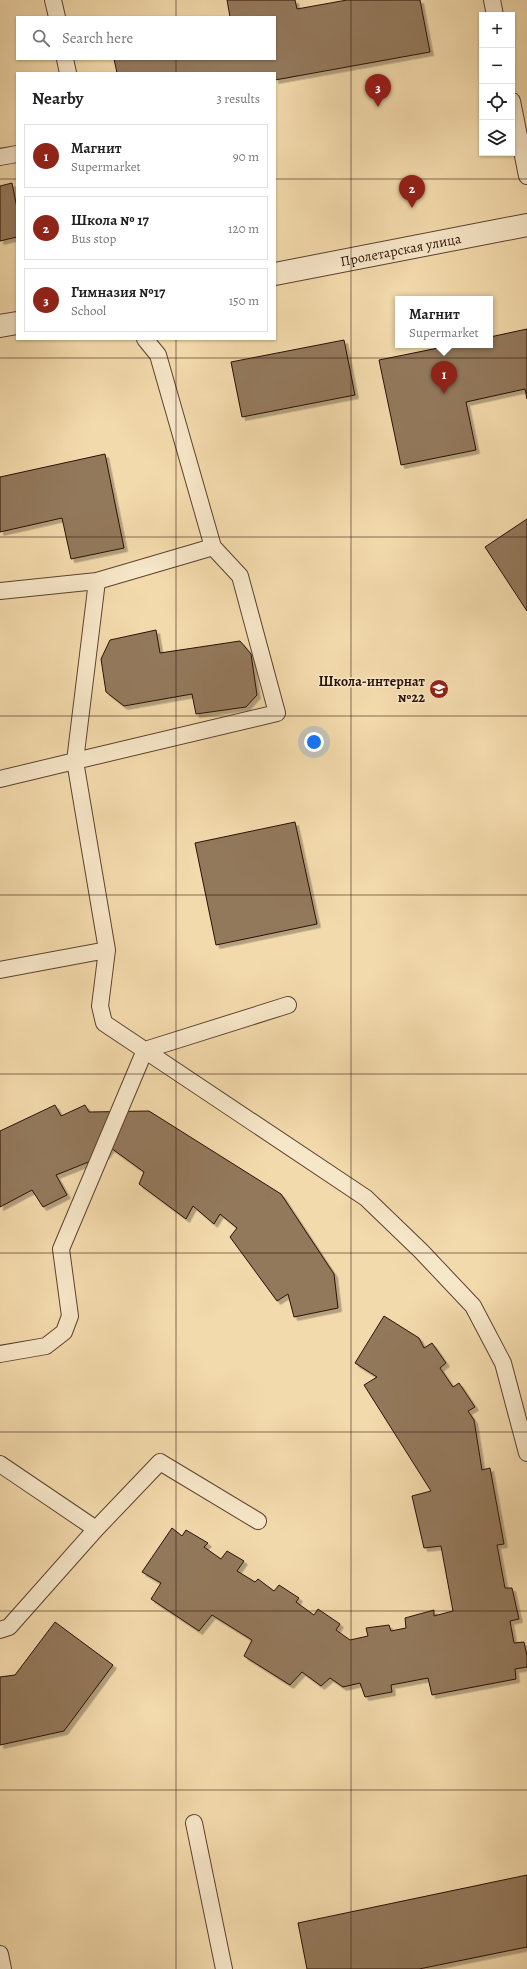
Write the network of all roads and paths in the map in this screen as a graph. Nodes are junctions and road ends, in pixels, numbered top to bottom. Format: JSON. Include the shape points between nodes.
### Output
{"nodes":[{"id":1,"x":53,"y":0,"type":"edge"},
{"id":2,"x":492,"y":0,"type":"edge"},
{"id":3,"x":494,"y":12,"type":"edge"},
{"id":4,"x":57,"y":16,"type":"edge"},
{"id":5,"x":65,"y":60,"type":"edge"},
{"id":6,"x":68,"y":72,"type":"edge"},
{"id":7,"x":515,"y":116,"type":"edge"},
{"id":8,"x":16,"y":154,"type":"edge"},
{"id":9,"x":0,"y":157,"type":"edge"},
{"id":10,"x":527,"y":176,"type":"edge"},
{"id":11,"x":527,"y":225,"type":"edge"},
{"id":12,"x":276,"y":274,"type":"edge"},
{"id":13,"x":16,"y":323,"type":"edge"},
{"id":14,"x":0,"y":326,"type":"edge"},
{"id":15,"x":146,"y":340,"type":"edge"},
{"id":16,"x":213,"y":548,"type":"junction"},
{"id":17,"x":97,"y":581,"type":"junction"},
{"id":18,"x":0,"y":591,"type":"edge"},
{"id":19,"x":75,"y":761,"type":"junction"},
{"id":20,"x":0,"y":779,"type":"edge"},
{"id":21,"x":107,"y":950,"type":"junction"},
{"id":22,"x":0,"y":970,"type":"edge"},
{"id":23,"x":288,"y":1005,"type":"dead end"},
{"id":24,"x":144,"y":1050,"type":"junction"},
{"id":25,"x":0,"y":1354,"type":"edge"},
{"id":26,"x":527,"y":1453,"type":"edge"},
{"id":27,"x":0,"y":1464,"type":"edge"},
{"id":28,"x":258,"y":1521,"type":"dead end"},
{"id":29,"x":96,"y":1529,"type":"junction"},
{"id":30,"x":0,"y":1630,"type":"edge"},
{"id":31,"x":194,"y":1823,"type":"dead end"},
{"id":32,"x":0,"y":1954,"type":"edge"},
{"id":33,"x":3,"y":1969,"type":"edge"},
{"id":34,"x":224,"y":1969,"type":"edge"}],
"edges":[{"from":1,"to":4,"type":"lane"},
{"from":2,"to":3,"type":"lane"},
{"from":5,"to":6,"type":"lane"},
{"from":7,"to":10,"type":"lane"},
{"from":8,"to":9,"type":"lane"},
{"from":11,"to":12,"type":"street","name":"Пролетарская улица"},
{"from":13,"to":14,"type":"street"},
{"from":15,"to":16,"type":"lane","via":[[158,355]]},
{"from":16,"to":17,"type":"lane"},
{"from":16,"to":19,"type":"lane","via":[[240,576],[277,713]]},
{"from":17,"to":18,"type":"lane"},
{"from":17,"to":19,"type":"lane"},
{"from":19,"to":20,"type":"lane"},
{"from":19,"to":21,"type":"lane"},
{"from":21,"to":22,"type":"lane"},
{"from":21,"to":24,"type":"lane","via":[[100,1006],[104,1023]]},
{"from":23,"to":24,"type":"lane"},
{"from":24,"to":25,"type":"lane","via":[[60,1249],[70,1316],[64,1332],[46,1346]]},
{"from":24,"to":26,"type":"lane","via":[[366,1198],[421,1251],[473,1306],[503,1363]]},
{"from":27,"to":29,"type":"lane"},
{"from":28,"to":29,"type":"lane","via":[[160,1462]]},
{"from":29,"to":30,"type":"lane","via":[[9,1627]]},
{"from":31,"to":34,"type":"lane"},
{"from":32,"to":33,"type":"lane"}]}
